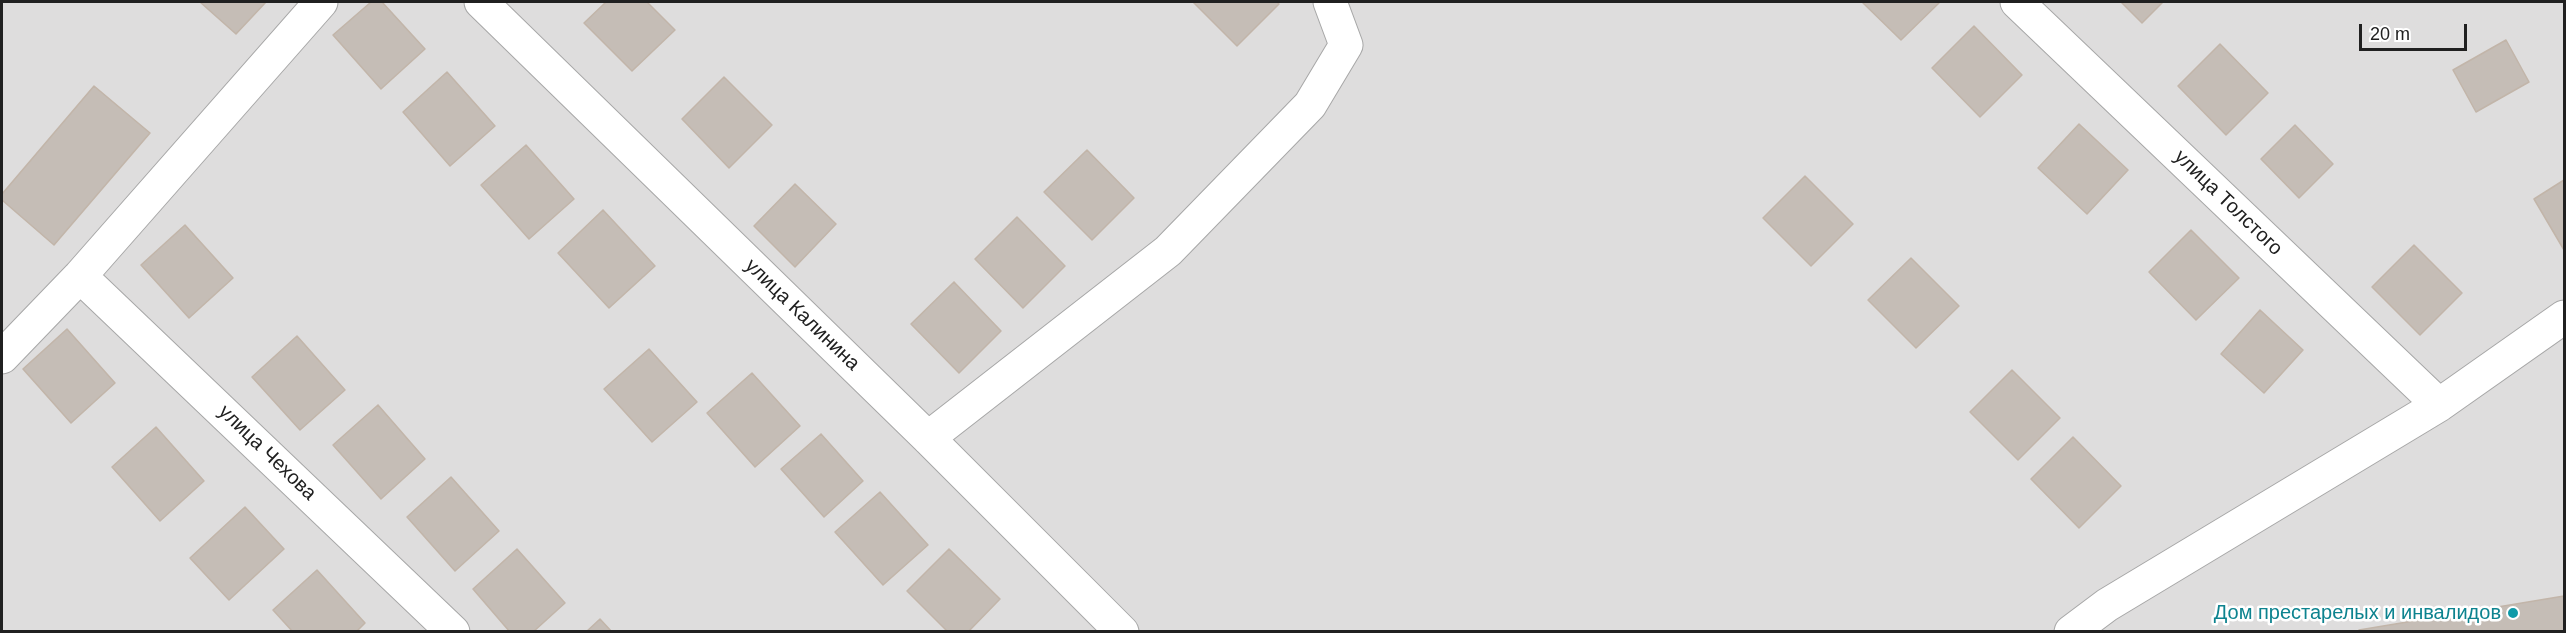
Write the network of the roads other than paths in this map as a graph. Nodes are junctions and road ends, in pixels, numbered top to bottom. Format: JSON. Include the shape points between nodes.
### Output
{"nodes":[{"id":1,"x":321,"y":2,"type":"edge"},
{"id":2,"x":481,"y":2,"type":"edge"},
{"id":3,"x":1330,"y":2,"type":"edge"},
{"id":4,"x":2017,"y":2,"type":"edge"},
{"id":5,"x":80,"y":276,"type":"junction"},
{"id":6,"x":2565,"y":317,"type":"edge"},
{"id":7,"x":2,"y":357,"type":"edge"},
{"id":8,"x":2439,"y":405,"type":"junction"},
{"id":9,"x":928,"y":438,"type":"junction"},
{"id":10,"x":453,"y":632,"type":"edge"},
{"id":11,"x":1122,"y":632,"type":"edge"},
{"id":12,"x":2071,"y":632,"type":"edge"}],
"edges":[{"from":1,"to":5,"type":"street"},
{"from":2,"to":9,"type":"street","name":"улица Калинина"},
{"from":3,"to":9,"type":"street","via":[[1346,45],[1310,105],[1168,251]]},
{"from":4,"to":8,"type":"street","name":"улица Толстого"},
{"from":5,"to":7,"type":"street"},
{"from":5,"to":10,"type":"street","name":"улица Чехова"},
{"from":6,"to":8,"type":"street"},
{"from":8,"to":12,"type":"street","via":[[2107,605]]},
{"from":9,"to":11,"type":"street","name":"улица Калинина"}]}
